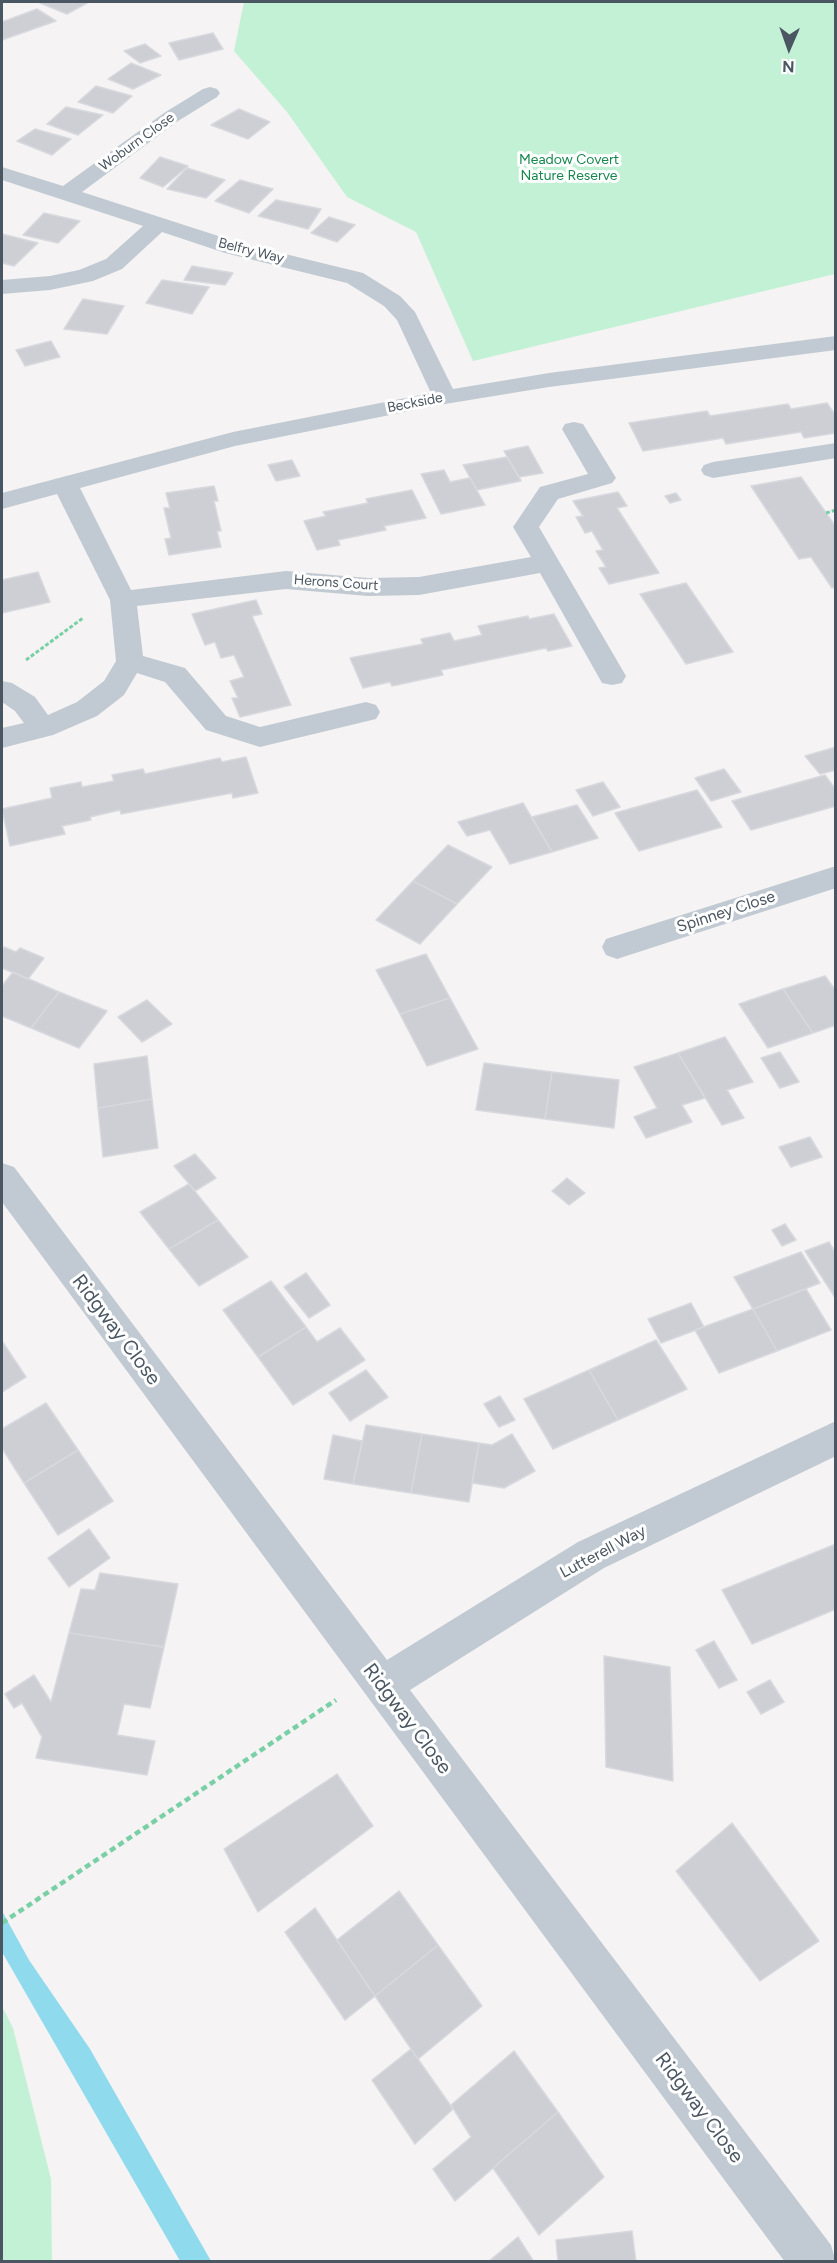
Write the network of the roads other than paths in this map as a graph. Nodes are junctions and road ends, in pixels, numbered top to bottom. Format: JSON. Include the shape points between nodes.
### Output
{"nodes":[{"id":1,"x":210,"y":93,"type":"dead end"},
{"id":2,"x":2,"y":173,"type":"edge"},
{"id":3,"x":66,"y":194,"type":"junction"},
{"id":4,"x":157,"y":225,"type":"junction"},
{"id":5,"x":2,"y":287,"type":"edge"},
{"id":6,"x":834,"y":346,"type":"edge"},
{"id":7,"x":445,"y":397,"type":"junction"},
{"id":8,"x":574,"y":429,"type":"dead end"},
{"id":9,"x":836,"y":450,"type":"edge"},
{"id":10,"x":713,"y":470,"type":"dead end"},
{"id":11,"x":65,"y":484,"type":"junction"},
{"id":12,"x":2,"y":501,"type":"edge"},
{"id":13,"x":547,"y":563,"type":"junction"},
{"id":14,"x":121,"y":595,"type":"junction"},
{"id":15,"x":130,"y":661,"type":"junction"},
{"id":16,"x":612,"y":675,"type":"dead end"},
{"id":17,"x":2,"y":690,"type":"edge"},
{"id":18,"x":366,"y":712,"type":"dead end"},
{"id":19,"x":42,"y":728,"type":"junction"},
{"id":20,"x":2,"y":738,"type":"edge"},
{"id":21,"x":836,"y":877,"type":"edge"},
{"id":22,"x":616,"y":947,"type":"dead end"},
{"id":23,"x":2,"y":1177,"type":"edge"},
{"id":24,"x":836,"y":1438,"type":"edge"},
{"id":25,"x":382,"y":1685,"type":"junction"},
{"id":26,"x":813,"y":2262,"type":"edge"}],
"edges":[{"from":1,"to":3,"type":"street","name":"Woburn Close"},
{"from":2,"to":3,"type":"street","name":"Belfry Way"},
{"from":3,"to":4,"type":"street","name":"Belfry Way"},
{"from":4,"to":5,"type":"street","via":[[114,264],[85,276]]},
{"from":4,"to":7,"type":"street","name":"Belfry Way","via":[[355,278],[392,301],[407,317]]},
{"from":6,"to":7,"type":"street","name":"Beckside","via":[[549,380]]},
{"from":7,"to":11,"type":"street","name":"Beckside","via":[[233,439]]},
{"from":8,"to":13,"type":"street","via":[[603,478],[549,494],[526,527]]},
{"from":9,"to":10,"type":"street"},
{"from":11,"to":12,"type":"street","name":"Beckside"},
{"from":11,"to":14,"type":"street"},
{"from":13,"to":14,"type":"street","name":"Herons Court","via":[[419,586],[368,588],[286,580]]},
{"from":13,"to":16,"type":"street"},
{"from":14,"to":15,"type":"street"},
{"from":15,"to":18,"type":"street","via":[[175,675],[216,723],[260,737]]},
{"from":15,"to":19,"type":"street","via":[[114,688],[87,709]]},
{"from":17,"to":19,"type":"street","via":[[25,704]]},
{"from":19,"to":20,"type":"street"},
{"from":21,"to":22,"type":"street","name":"Spinney Close"},
{"from":23,"to":25,"type":"street","name":"Ridgway Close"},
{"from":24,"to":25,"type":"street","name":"Lutterell Way","via":[[591,1555]]},
{"from":25,"to":26,"type":"street","name":"Ridgway Close"}]}
